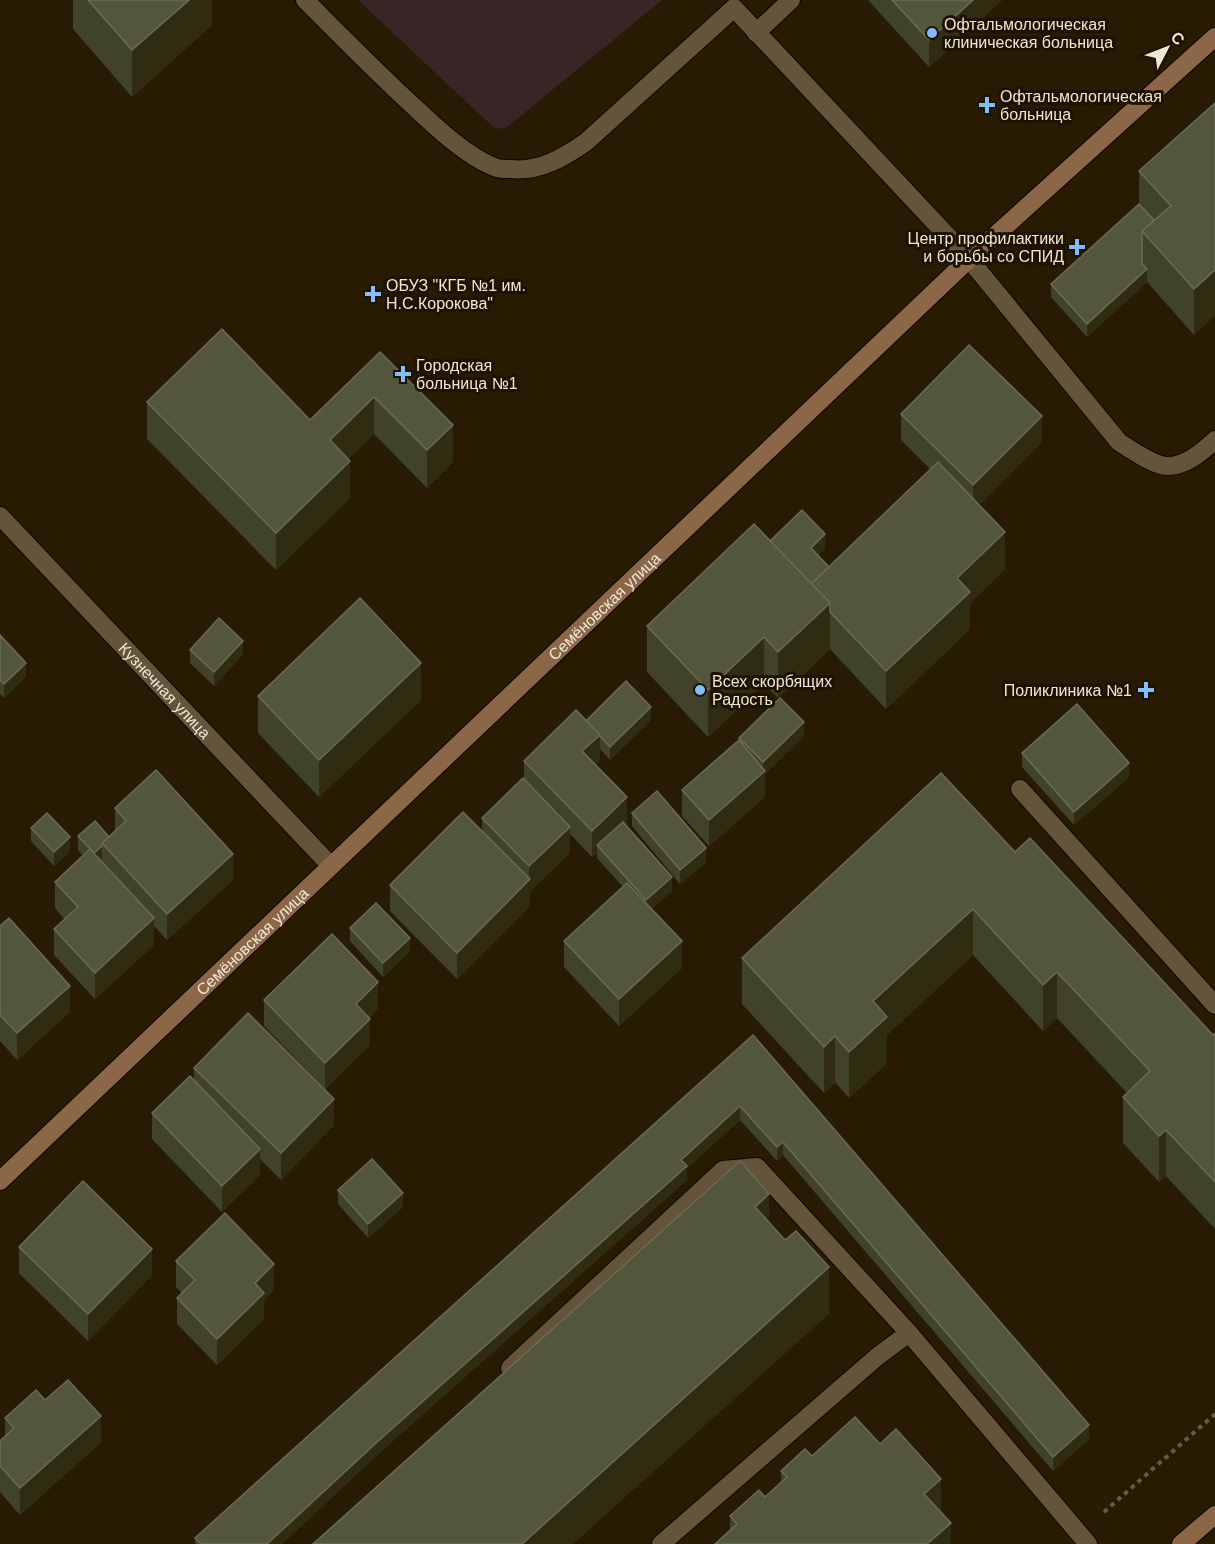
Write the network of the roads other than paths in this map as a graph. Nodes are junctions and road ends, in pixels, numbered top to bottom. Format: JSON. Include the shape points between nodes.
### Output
{"nodes":[{"id":1,"x":305,"y":0,"type":"edge"},
{"id":2,"x":791,"y":0,"type":"edge"},
{"id":3,"x":730,"y":4,"type":"edge"},
{"id":4,"x":756,"y":33,"type":"junction"},
{"id":5,"x":1215,"y":37,"type":"edge"},
{"id":6,"x":969,"y":259,"type":"junction"},
{"id":7,"x":1215,"y":440,"type":"edge"},
{"id":8,"x":0,"y":516,"type":"edge"},
{"id":9,"x":1020,"y":789,"type":"dead end"},
{"id":10,"x":331,"y":866,"type":"junction"},
{"id":11,"x":1215,"y":1005,"type":"edge"},
{"id":12,"x":0,"y":1181,"type":"edge"},
{"id":13,"x":909,"y":1333,"type":"junction"},
{"id":14,"x":495,"y":1382,"type":"edge"},
{"id":15,"x":1215,"y":1515,"type":"edge"},
{"id":16,"x":1084,"y":1539,"type":"edge"},
{"id":17,"x":661,"y":1544,"type":"edge"},
{"id":18,"x":1181,"y":1544,"type":"edge"}],
"edges":[{"from":1,"to":3,"type":"street","via":[[446,136],[498,168],[523,170],[565,157],[586,142]]},
{"from":2,"to":4,"type":"street"},
{"from":3,"to":4,"type":"street"},
{"from":4,"to":6,"type":"street"},
{"from":5,"to":6,"type":"street","name":"Семёновская улица"},
{"from":6,"to":7,"type":"street","via":[[1119,442],[1164,466],[1186,462]]},
{"from":6,"to":10,"type":"street","name":"Семёновская улица"},
{"from":8,"to":10,"type":"street","name":"Кузнечная улица"},
{"from":9,"to":11,"type":"street"},
{"from":10,"to":12,"type":"street","name":"Семёновская улица"},
{"from":13,"to":14,"type":"street","via":[[757,1167],[723,1170]]},
{"from":13,"to":16,"type":"street"},
{"from":13,"to":17,"type":"street"},
{"from":15,"to":18,"type":"street"}]}
